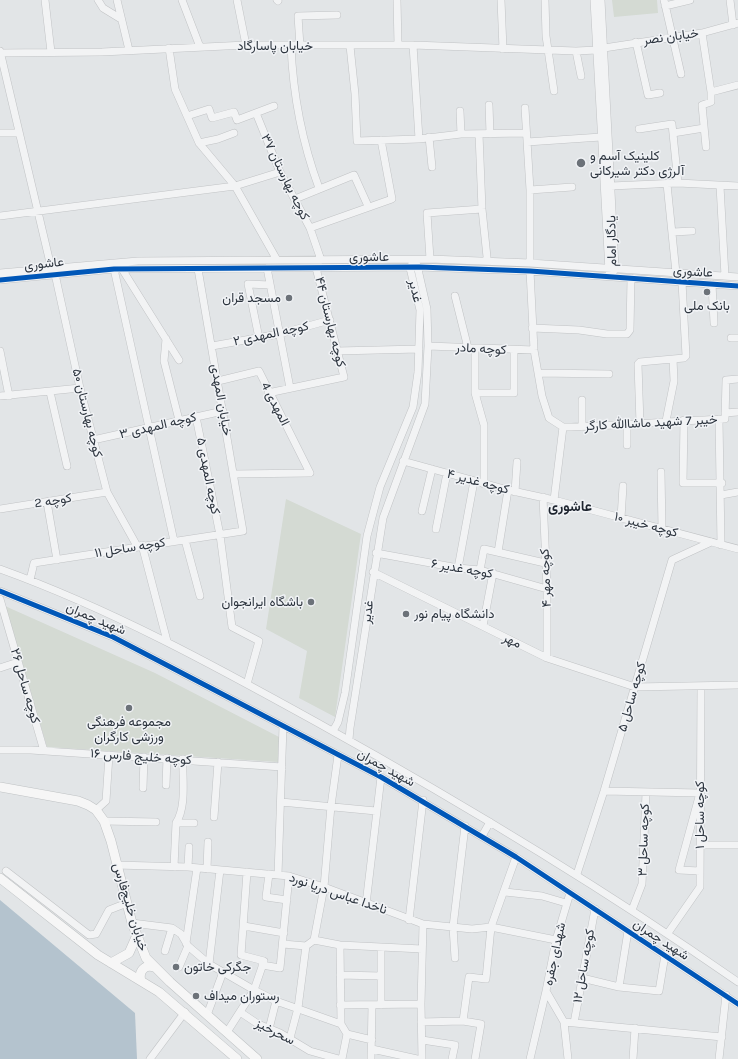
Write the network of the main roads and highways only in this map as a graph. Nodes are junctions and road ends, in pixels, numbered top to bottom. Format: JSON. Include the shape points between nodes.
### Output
{"nodes":[{"id":1,"x":0,"y":787,"type":"edge"},
{"id":2,"x":3,"y":874,"type":"edge"},
{"id":3,"x":137,"y":935,"type":"junction"},
{"id":4,"x":112,"y":963,"type":"junction"},
{"id":5,"x":154,"y":966,"type":"junction"},
{"id":6,"x":141,"y":981,"type":"junction"},
{"id":7,"x":237,"y":1059,"type":"edge"},
{"id":8,"x":257,"y":1059,"type":"edge"}],
"edges":[{"from":1,"to":3,"type":"main road","name":"خیابان خلیج‌فارس","via":[[78,802],[96,810],[104,821],[111,841]]},
{"from":2,"to":4,"type":"main road","via":[[98,955]]},
{"from":3,"to":4,"type":"main road","via":[[129,953]]},
{"from":3,"to":5,"type":"main road","name":"خیابان خلیج‌فارس","via":[[146,958]]},
{"from":4,"to":6,"type":"main road"},
{"from":5,"to":6,"type":"main road","via":[[140,972]]},
{"from":5,"to":8,"type":"main road","name":"خیابان خلیج‌فارس"},
{"from":6,"to":7,"type":"main road","via":[[160,992]]}]}
